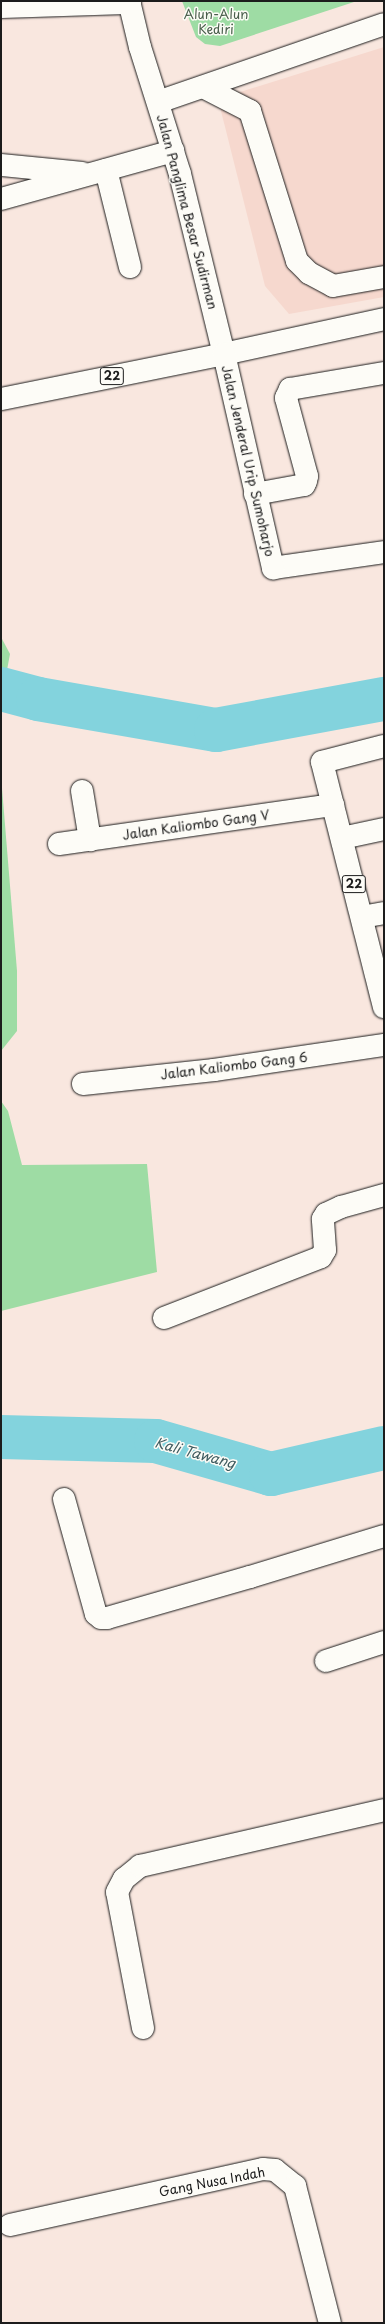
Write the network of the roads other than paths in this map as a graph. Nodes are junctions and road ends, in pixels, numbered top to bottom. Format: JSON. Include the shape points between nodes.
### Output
{"nodes":[{"id":1,"x":130,"y":2,"type":"edge"},
{"id":2,"x":1,"y":7,"type":"edge"},
{"id":3,"x":384,"y":24,"type":"edge"},
{"id":4,"x":203,"y":87,"type":"junction"},
{"id":5,"x":158,"y":102,"type":"junction"},
{"id":6,"x":172,"y":151,"type":"junction"},
{"id":7,"x":1,"y":165,"type":"edge"},
{"id":8,"x":98,"y":172,"type":"junction"},
{"id":9,"x":1,"y":199,"type":"edge"},
{"id":10,"x":130,"y":266,"type":"dead end"},
{"id":11,"x":384,"y":277,"type":"edge"},
{"id":12,"x":384,"y":319,"type":"edge"},
{"id":13,"x":224,"y":354,"type":"junction"},
{"id":14,"x":384,"y":373,"type":"edge"},
{"id":15,"x":1,"y":399,"type":"edge"},
{"id":16,"x":255,"y":494,"type":"junction"},
{"id":17,"x":384,"y":552,"type":"edge"},
{"id":18,"x":384,"y":746,"type":"edge"},
{"id":19,"x":82,"y":791,"type":"dead end"},
{"id":20,"x":333,"y":805,"type":"junction"},
{"id":21,"x":384,"y":829,"type":"edge"},
{"id":22,"x":342,"y":838,"type":"junction"},
{"id":23,"x":90,"y":840,"type":"junction"},
{"id":24,"x":59,"y":844,"type":"dead end"},
{"id":25,"x":384,"y":913,"type":"edge"},
{"id":26,"x":362,"y":917,"type":"junction"},
{"id":27,"x":378,"y":956,"type":"edge"},
{"id":28,"x":384,"y":1007,"type":"edge"},
{"id":29,"x":384,"y":1045,"type":"edge"},
{"id":30,"x":84,"y":1084,"type":"dead end"},
{"id":31,"x":384,"y":1195,"type":"edge"},
{"id":32,"x":164,"y":1318,"type":"dead end"},
{"id":33,"x":64,"y":1498,"type":"dead end"},
{"id":34,"x":384,"y":1536,"type":"edge"},
{"id":35,"x":384,"y":1642,"type":"edge"},
{"id":36,"x":326,"y":1661,"type":"dead end"},
{"id":37,"x":384,"y":1810,"type":"edge"},
{"id":38,"x":143,"y":2028,"type":"dead end"},
{"id":39,"x":10,"y":2225,"type":"dead end"},
{"id":40,"x":330,"y":2323,"type":"edge"}],
"edges":[{"from":1,"to":2,"type":"main road"},
{"from":1,"to":5,"type":"main road","name":"Jalan Panglima Besar Sudirman","via":[[140,47]]},
{"from":3,"to":4,"type":"main road"},
{"from":4,"to":5,"type":"main road"},
{"from":4,"to":11,"type":"main road","via":[[250,111],[298,261],[309,273],[333,286]]},
{"from":5,"to":6,"type":"main road","name":"Jalan Panglima Besar Sudirman"},
{"from":6,"to":8,"type":"main road"},
{"from":6,"to":13,"type":"main road","name":"Jalan Panglima Besar Sudirman","via":[[180,174]]},
{"from":7,"to":8,"type":"main road"},
{"from":8,"to":9,"type":"main road"},
{"from":8,"to":10,"type":"main road"},
{"from":12,"to":13,"type":"main road"},
{"from":13,"to":15,"type":"main road","number":"22"},
{"from":13,"to":16,"type":"main road","name":"Jalan Jenderal Urip Sumoharjo"},
{"from":14,"to":16,"type":"main road","via":[[290,388],[286,398],[307,476],[306,481],[304,485]]},
{"from":16,"to":17,"type":"main road","name":"Jalan Jenderal Urip Sumoharjo","via":[[273,568]]},
{"from":18,"to":20,"type":"main road","number":"22","via":[[322,762]]},
{"from":19,"to":23,"type":"main road"},
{"from":20,"to":22,"type":"main road","number":"22"},
{"from":20,"to":23,"type":"main road","name":"Jalan Kaliombo Gang V"},
{"from":21,"to":22,"type":"main road"},
{"from":22,"to":26,"type":"main road","number":"22"},
{"from":23,"to":24,"type":"main road","name":"Jalan Kaliombo Gang V"},
{"from":25,"to":26,"type":"main road"},
{"from":26,"to":27,"type":"main road","number":"22"},
{"from":27,"to":28,"type":"main road","number":"22"},
{"from":29,"to":30,"type":"main road","name":"Jalan Kaliombo Gang 6","via":[[214,1070]]},
{"from":31,"to":32,"type":"main road","via":[[326,1214],[323,1219],[325,1250],[321,1257]]},
{"from":33,"to":34,"type":"main road","via":[[96,1614],[101,1618],[235,1582]]},
{"from":35,"to":36,"type":"main road"},
{"from":37,"to":38,"type":"main road","via":[[140,1866],[124,1879],[117,1892]]},
{"from":39,"to":40,"type":"main road","name":"Gang Nusa Indah","via":[[263,2169],[275,2170],[295,2186]]}]}
